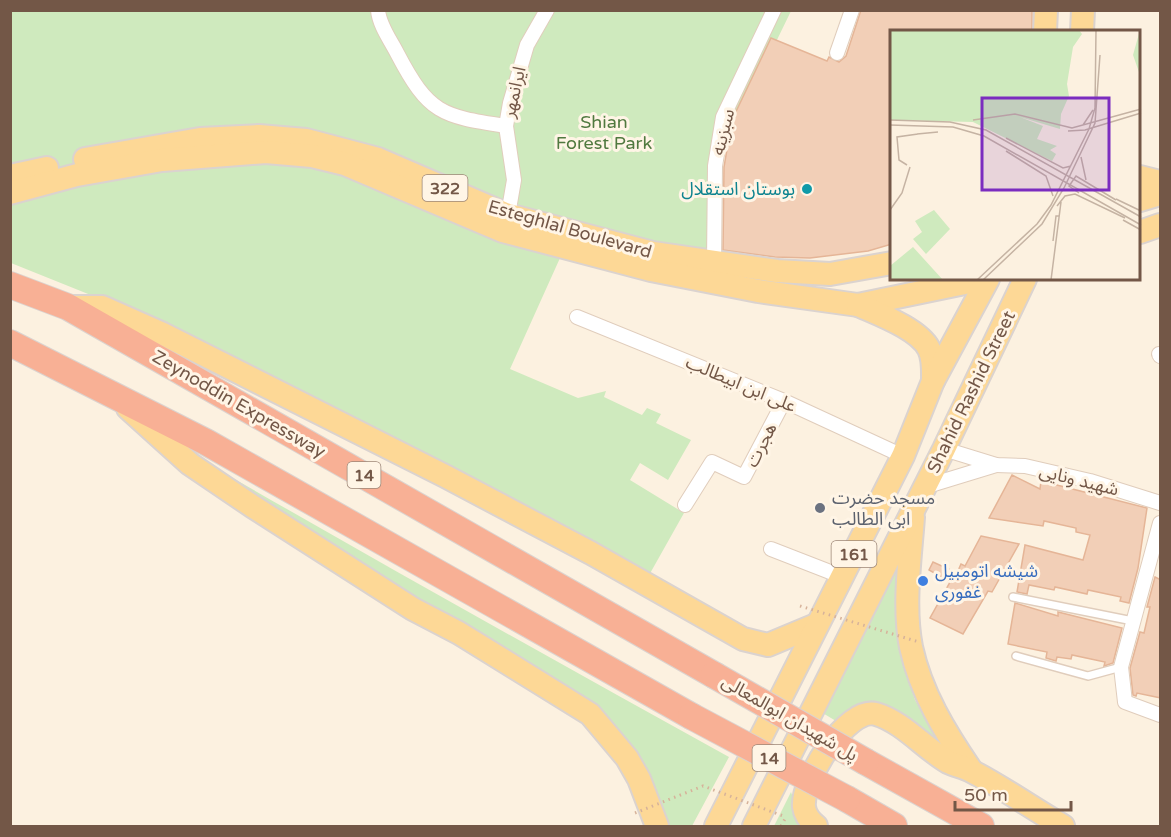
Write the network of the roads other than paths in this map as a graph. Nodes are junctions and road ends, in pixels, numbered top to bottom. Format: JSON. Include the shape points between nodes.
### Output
{"nodes":[{"id":1,"x":378,"y":10,"type":"edge"},
{"id":2,"x":547,"y":10,"type":"edge"},
{"id":3,"x":774,"y":10,"type":"edge"},
{"id":4,"x":852,"y":10,"type":"edge"},
{"id":5,"x":1046,"y":10,"type":"edge"},
{"id":6,"x":1083,"y":10,"type":"edge"},
{"id":7,"x":1045,"y":30,"type":"edge"},
{"id":8,"x":1082,"y":30,"type":"edge"},
{"id":9,"x":837,"y":53,"type":"dead end"},
{"id":10,"x":506,"y":126,"type":"junction"},
{"id":11,"x":10,"y":176,"type":"edge"},
{"id":12,"x":1141,"y":177,"type":"edge"},
{"id":13,"x":1161,"y":182,"type":"edge"},
{"id":14,"x":10,"y":193,"type":"edge"},
{"id":15,"x":1161,"y":194,"type":"edge"},
{"id":16,"x":1141,"y":200,"type":"edge"},
{"id":17,"x":508,"y":215,"type":"junction"},
{"id":18,"x":1161,"y":225,"type":"edge"},
{"id":19,"x":1141,"y":232,"type":"edge"},
{"id":20,"x":714,"y":263,"type":"junction"},
{"id":21,"x":888,"y":263,"type":"edge"},
{"id":22,"x":979,"y":280,"type":"edge"},
{"id":23,"x":987,"y":280,"type":"edge"},
{"id":24,"x":1025,"y":280,"type":"edge"},
{"id":25,"x":10,"y":285,"type":"edge"},
{"id":26,"x":858,"y":305,"type":"junction"},
{"id":27,"x":68,"y":307,"type":"junction"},
{"id":28,"x":577,"y":317,"type":"dead end"},
{"id":29,"x":10,"y":343,"type":"edge"},
{"id":30,"x":933,"y":381,"type":"junction"},
{"id":31,"x":120,"y":401,"type":"junction"},
{"id":32,"x":784,"y":401,"type":"junction"},
{"id":33,"x":944,"y":449,"type":"junction"},
{"id":34,"x":903,"y":456,"type":"junction"},
{"id":35,"x":996,"y":465,"type":"junction"},
{"id":36,"x":924,"y":487,"type":"junction"},
{"id":37,"x":1161,"y":503,"type":"edge"},
{"id":38,"x":685,"y":505,"type":"dead end"},
{"id":39,"x":913,"y":511,"type":"junction"},
{"id":40,"x":1161,"y":523,"type":"edge"},
{"id":41,"x":771,"y":549,"type":"dead end"},
{"id":42,"x":843,"y":577,"type":"junction"},
{"id":43,"x":1013,"y":597,"type":"dead end"},
{"id":44,"x":1133,"y":621,"type":"junction"},
{"id":45,"x":816,"y":625,"type":"junction"},
{"id":46,"x":768,"y":645,"type":"junction"},
{"id":47,"x":1016,"y":656,"type":"dead end"},
{"id":48,"x":1121,"y":667,"type":"junction"},
{"id":49,"x":714,"y":675,"type":"joint"},
{"id":50,"x":792,"y":676,"type":"junction"},
{"id":51,"x":809,"y":715,"type":"junction"},
{"id":52,"x":1161,"y":715,"type":"edge"},
{"id":53,"x":971,"y":771,"type":"junction"},
{"id":54,"x":657,"y":826,"type":"edge"},
{"id":55,"x":717,"y":826,"type":"edge"},
{"id":56,"x":754,"y":826,"type":"edge"},
{"id":57,"x":816,"y":826,"type":"edge"},
{"id":58,"x":894,"y":826,"type":"edge"},
{"id":59,"x":981,"y":826,"type":"edge"},
{"id":60,"x":1063,"y":826,"type":"edge"}],
"edges":[{"from":1,"to":10,"type":"street","via":[[409,76],[434,107],[456,119]]},
{"from":2,"to":10,"type":"street","name":"ایرانمهر","via":[[517,72]]},
{"from":3,"to":20,"type":"street","name":"سبزینه","via":[[723,117],[715,166]]},
{"from":4,"to":9,"type":"street"},
{"from":5,"to":7,"type":"main road"},
{"from":6,"to":8,"type":"main road"},
{"from":10,"to":17,"type":"street","name":"ایرانمهر","via":[[514,180]]},
{"from":11,"to":17,"type":"main road","name":"Esteghlal Boulevard","number":"322","via":[[142,147],[259,136],[306,140],[378,159]]},
{"from":12,"to":13,"type":"main road"},
{"from":14,"to":26,"type":"main road","name":"Esteghlal Boulevard","number":"322","via":[[162,160],[266,152],[312,156],[373,174],[503,231],[651,270]]},
{"from":15,"to":16,"type":"main road"},
{"from":17,"to":20,"type":"main road","name":"Esteghlal Boulevard","number":"322","via":[[653,253]]},
{"from":18,"to":19,"type":"main road"},
{"from":20,"to":21,"type":"main road","name":"Esteghlal Boulevard","number":"322","via":[[830,274]]},
{"from":22,"to":26,"type":"main road"},
{"from":23,"to":30,"type":"main road","name":"Shahid Rashid Street","number":"161"},
{"from":24,"to":33,"type":"main road","name":"Shahid Rashid Street","number":"161"},
{"from":25,"to":27,"type":"highway","name":"Zeynoddin Expressway","number":"14"},
{"from":26,"to":30,"type":"main road","via":[[922,339],[933,362]]},
{"from":27,"to":46,"type":"main road","via":[[102,307],[164,334],[591,553],[742,639]]},
{"from":27,"to":49,"type":"highway","name":"Zeynoddin Expressway","number":"14"},
{"from":28,"to":32,"type":"street","name":"علی ابن ابیطالب"},
{"from":29,"to":31,"type":"highway","number":"14"},
{"from":30,"to":34,"type":"main road","name":"Shahid Rashid Street","number":"161"},
{"from":31,"to":54,"type":"main road","via":[[190,464],[252,506],[413,609],[590,714],[627,758]]},
{"from":31,"to":58,"type":"highway","number":"14","bridge":true,"via":[[206,442],[691,717]]},
{"from":32,"to":34,"type":"street","name":"علی ابن ابیطالب"},
{"from":32,"to":38,"type":"street","name":"هجرت","via":[[744,477],[712,462]]},
{"from":33,"to":35,"type":"street","name":"شهید ونایی"},
{"from":33,"to":36,"type":"main road","name":"Shahid Rashid Street","number":"161"},
{"from":34,"to":42,"type":"main road","name":"Shahid Rashid Street","number":"161"},
{"from":35,"to":36,"type":"street","name":"شهید ونایی"},
{"from":35,"to":37,"type":"street","name":"شهید ونایی","via":[[1047,471]]},
{"from":36,"to":39,"type":"main road","name":"Shahid Rashid Street","number":"161"},
{"from":39,"to":51,"type":"main road","name":"Shahid Rashid Street","number":"161"},
{"from":39,"to":53,"type":"main road","via":[[909,573],[911,646],[924,692]]},
{"from":40,"to":44,"type":"street"},
{"from":41,"to":42,"type":"street"},
{"from":42,"to":45,"type":"main road","name":"Shahid Rashid Street","number":"161"},
{"from":43,"to":44,"type":"lane"},
{"from":44,"to":48,"type":"street"},
{"from":45,"to":46,"type":"main road"},
{"from":45,"to":50,"type":"main road","name":"Shahid Rashid Street","number":"161"},
{"from":46,"to":50,"type":"main road"},
{"from":47,"to":48,"type":"lane","via":[[1088,676]]},
{"from":48,"to":52,"type":"street","via":[[1125,702]]},
{"from":49,"to":59,"type":"highway","name":"پل شهیدان ابوالمعالی","number":"14","bridge":true},
{"from":50,"to":51,"type":"main road"},
{"from":50,"to":55,"type":"main road","name":"Shahid Rashid Street","number":"161"},
{"from":51,"to":56,"type":"main road","name":"Shahid Rashid Street","number":"161"},
{"from":53,"to":57,"type":"main road","via":[[950,763],[896,724],[864,713],[854,718],[823,756],[807,787],[804,807]]},
{"from":53,"to":60,"type":"main road"}]}
